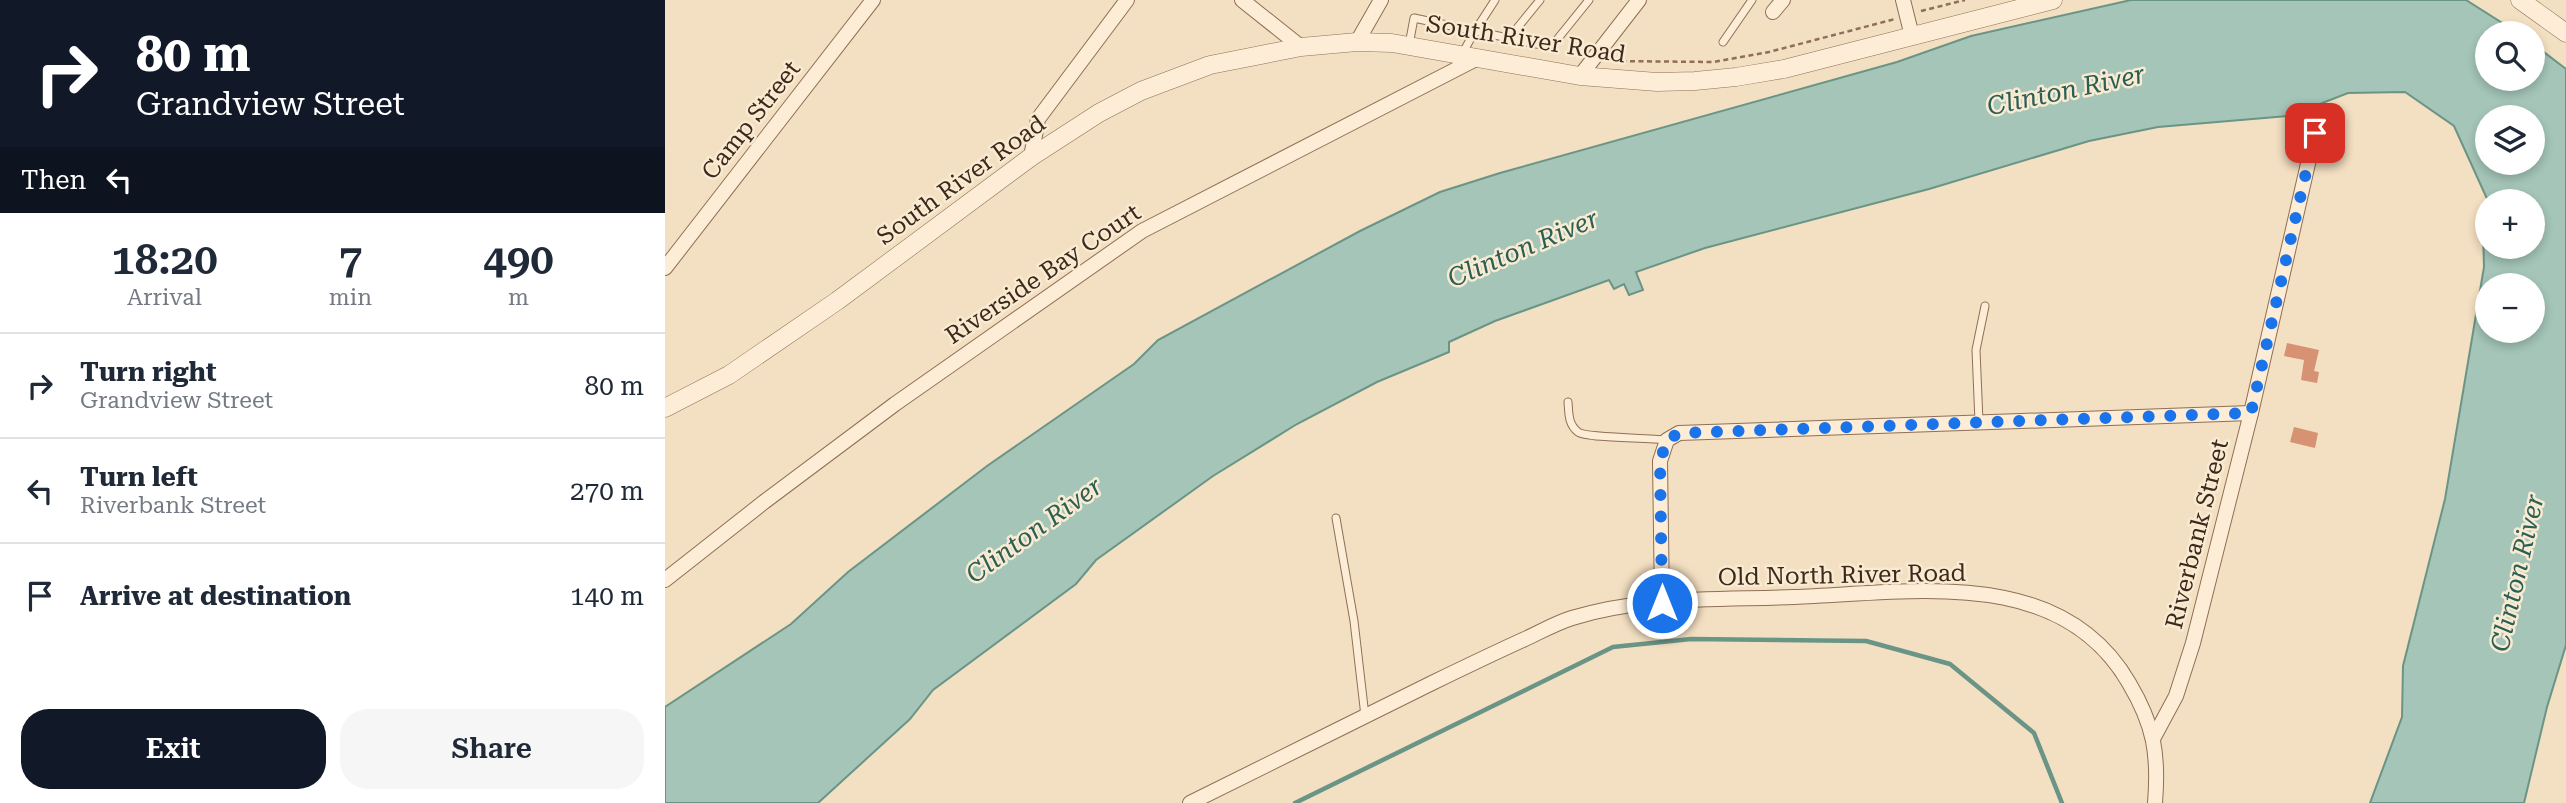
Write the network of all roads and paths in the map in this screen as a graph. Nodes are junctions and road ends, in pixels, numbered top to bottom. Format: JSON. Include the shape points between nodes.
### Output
{"nodes":[{"id":1,"x":873,"y":0,"type":"edge"},
{"id":2,"x":1127,"y":0,"type":"edge"},
{"id":3,"x":1242,"y":0,"type":"edge"},
{"id":4,"x":1381,"y":0,"type":"edge"},
{"id":5,"x":1496,"y":0,"type":"edge"},
{"id":6,"x":1540,"y":0,"type":"edge"},
{"id":7,"x":1589,"y":0,"type":"edge"},
{"id":8,"x":1639,"y":0,"type":"edge"},
{"id":9,"x":1752,"y":0,"type":"edge"},
{"id":10,"x":1783,"y":0,"type":"edge"},
{"id":11,"x":1903,"y":0,"type":"edge"},
{"id":12,"x":1965,"y":0,"type":"edge"},
{"id":13,"x":2053,"y":0,"type":"edge"},
{"id":14,"x":2520,"y":0,"type":"edge"},
{"id":15,"x":1773,"y":12,"type":"dead end"},
{"id":16,"x":1907,"y":15,"type":"junction"},
{"id":17,"x":1475,"y":31,"type":"junction"},
{"id":18,"x":2566,"y":33,"type":"edge"},
{"id":19,"x":1912,"y":36,"type":"junction"},
{"id":20,"x":1509,"y":38,"type":"junction"},
{"id":21,"x":1357,"y":42,"type":"junction"},
{"id":22,"x":1723,"y":42,"type":"dead end"},
{"id":23,"x":1409,"y":46,"type":"junction"},
{"id":24,"x":1301,"y":47,"type":"junction"},
{"id":25,"x":1470,"y":56,"type":"junction"},
{"id":26,"x":1592,"y":61,"type":"junction"},
{"id":27,"x":1580,"y":76,"type":"junction"},
{"id":28,"x":2315,"y":133,"type":"dead end"},
{"id":29,"x":1031,"y":157,"type":"junction"},
{"id":30,"x":665,"y":268,"type":"edge"},
{"id":31,"x":1985,"y":306,"type":"dead end"},
{"id":32,"x":1568,"y":402,"type":"dead end"},
{"id":33,"x":665,"y":408,"type":"edge"},
{"id":34,"x":2251,"y":413,"type":"junction"},
{"id":35,"x":1979,"y":422,"type":"junction"},
{"id":36,"x":1667,"y":440,"type":"junction"},
{"id":37,"x":1336,"y":517,"type":"dead end"},
{"id":38,"x":665,"y":580,"type":"edge"},
{"id":39,"x":1662,"y":603,"type":"junction"},
{"id":40,"x":1365,"y":716,"type":"junction"},
{"id":41,"x":2154,"y":737,"type":"junction"},
{"id":42,"x":1190,"y":803,"type":"edge"},
{"id":43,"x":2155,"y":803,"type":"edge"}],
"edges":[{"from":1,"to":30,"type":"street","name":"Camp Street"},
{"from":2,"to":29,"type":"street","via":[[1038,118]]},
{"from":3,"to":24,"type":"street"},
{"from":4,"to":21,"type":"street"},
{"from":5,"to":17,"type":"lane"},
{"from":6,"to":20,"type":"lane"},
{"from":7,"to":20,"type":"lane","via":[[1551,47]]},
{"from":8,"to":26,"type":"street"},
{"from":9,"to":22,"type":"lane"},
{"from":10,"to":15,"type":"street"},
{"from":11,"to":16,"type":"street"},
{"from":12,"to":16,"type":"path"},
{"from":13,"to":19,"type":"street","name":"South River Road"},
{"from":14,"to":18,"type":"street"},
{"from":16,"to":19,"type":"street"},
{"from":16,"to":26,"type":"path","via":[[1713,62]]},
{"from":17,"to":20,"type":"lane"},
{"from":17,"to":23,"type":"lane","via":[[1414,18]]},
{"from":17,"to":25,"type":"lane"},
{"from":19,"to":27,"type":"street","name":"South River Road","via":[[1736,77],[1657,82]]},
{"from":21,"to":23,"type":"street","name":"South River Road"},
{"from":21,"to":24,"type":"street","name":"South River Road"},
{"from":23,"to":25,"type":"street","name":"South River Road"},
{"from":24,"to":29,"type":"street","name":"South River Road","via":[[1210,65],[1141,90]]},
{"from":25,"to":27,"type":"street","name":"South River Road"},
{"from":25,"to":38,"type":"street","name":"Riverside Bay Court","via":[[1142,231],[895,404]]},
{"from":26,"to":27,"type":"street"},
{"from":28,"to":34,"type":"street","name":"Riverbank Street"},
{"from":29,"to":33,"type":"street","name":"South River Road","via":[[837,301],[729,375]]},
{"from":31,"to":35,"type":"lane","via":[[1976,349]]},
{"from":32,"to":36,"type":"lane","via":[[1569,423],[1579,434]]},
{"from":34,"to":35,"type":"street"},
{"from":34,"to":41,"type":"street","name":"Riverbank Street","via":[[2193,643],[2176,696]]},
{"from":35,"to":36,"type":"street","via":[[1685,432]]},
{"from":36,"to":39,"type":"street","via":[[1660,461]]},
{"from":37,"to":40,"type":"lane"},
{"from":39,"to":40,"type":"street","name":"Old North River Road","via":[[1622,606],[1568,619]]},
{"from":39,"to":41,"type":"street","name":"Old North River Road","via":[[1933,592],[2025,602],[2061,615],[2109,655],[2136,694]]},
{"from":40,"to":42,"type":"street","name":"Old North River Road"},
{"from":41,"to":43,"type":"street","name":"Old North River Road"}]}
